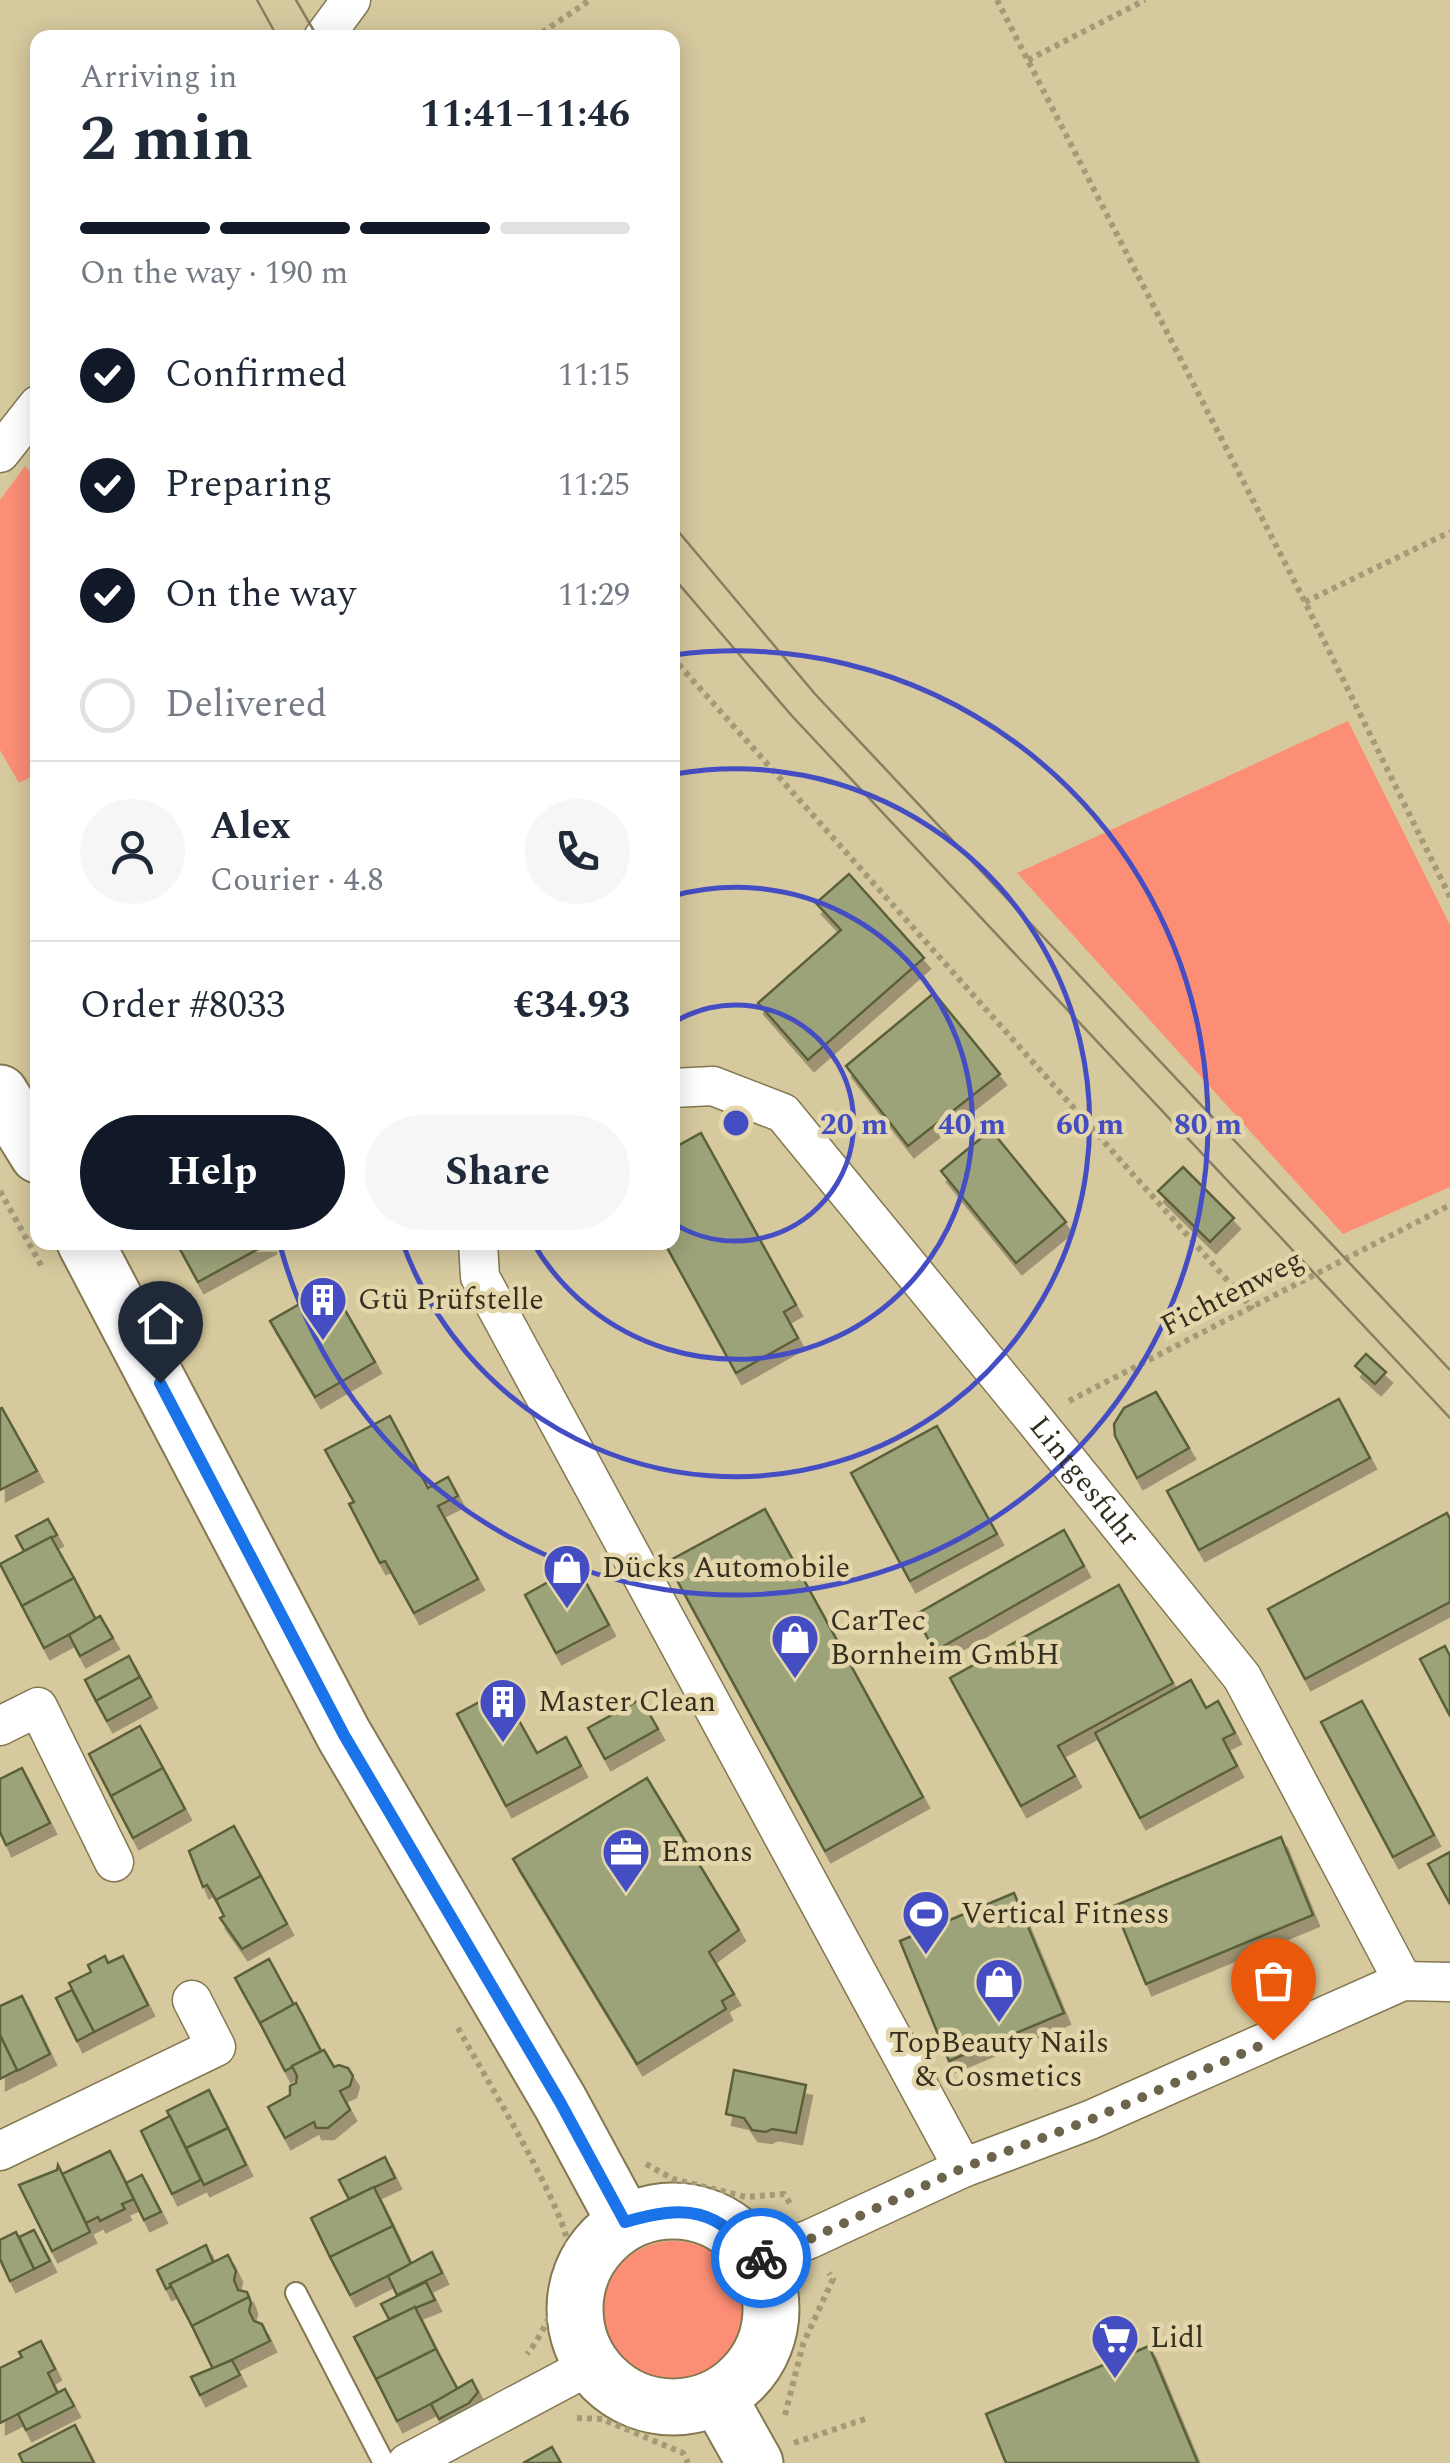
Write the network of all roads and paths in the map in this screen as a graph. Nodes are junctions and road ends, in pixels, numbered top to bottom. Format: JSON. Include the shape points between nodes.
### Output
{"nodes":[{"id":1,"x":352,"y":0,"type":"edge"},
{"id":2,"x":590,"y":0,"type":"edge"},
{"id":3,"x":996,"y":0,"type":"edge"},
{"id":4,"x":1145,"y":0,"type":"edge"},
{"id":5,"x":329,"y":30,"type":"edge"},
{"id":6,"x":546,"y":30,"type":"edge"},
{"id":7,"x":1028,"y":60,"type":"junction"},
{"id":8,"x":30,"y":415,"type":"edge"},
{"id":9,"x":0,"y":453,"type":"edge"},
{"id":10,"x":1450,"y":532,"type":"edge"},
{"id":11,"x":1304,"y":602,"type":"junction"},
{"id":12,"x":680,"y":665,"type":"edge"},
{"id":13,"x":1450,"y":896,"type":"edge"},
{"id":14,"x":680,"y":1088,"type":"edge"},
{"id":15,"x":0,"y":1092,"type":"edge"},
{"id":16,"x":30,"y":1142,"type":"edge"},
{"id":17,"x":0,"y":1191,"type":"edge"},
{"id":18,"x":1450,"y":1204,"type":"edge"},
{"id":19,"x":30,"y":1222,"type":"edge"},
{"id":20,"x":478,"y":1250,"type":"edge"},
{"id":21,"x":67,"y":1260,"type":"edge"},
{"id":22,"x":1253,"y":1308,"type":"junction"},
{"id":23,"x":1034,"y":1419,"type":"junction"},
{"id":24,"x":0,"y":1726,"type":"edge"},
{"id":25,"x":114,"y":1862,"type":"dead end"},
{"id":26,"x":1403,"y":1981,"type":"junction"},
{"id":27,"x":1450,"y":1982,"type":"edge"},
{"id":28,"x":192,"y":2000,"type":"dead end"},
{"id":29,"x":456,"y":2025,"type":"dead end"},
{"id":30,"x":0,"y":2151,"type":"edge"},
{"id":31,"x":963,"y":2168,"type":"junction"},
{"id":32,"x":625,"y":2222,"type":"junction"},
{"id":33,"x":758,"y":2259,"type":"junction"},
{"id":34,"x":296,"y":2292,"type":"dead end"},
{"id":35,"x":568,"y":2377,"type":"junction"},
{"id":36,"x":718,"y":2397,"type":"junction"},
{"id":37,"x":868,"y":2418,"type":"dead end"},
{"id":38,"x":804,"y":2440,"type":"dead end"},
{"id":39,"x":384,"y":2463,"type":"edge"},
{"id":40,"x":407,"y":2463,"type":"edge"},
{"id":41,"x":688,"y":2463,"type":"edge"},
{"id":42,"x":754,"y":2463,"type":"edge"}],
"edges":[{"from":1,"to":5,"type":"street"},
{"from":2,"to":6,"type":"path"},
{"from":3,"to":7,"type":"path"},
{"from":4,"to":7,"type":"path"},
{"from":7,"to":11,"type":"path"},
{"from":8,"to":9,"type":"street"},
{"from":10,"to":11,"type":"path"},
{"from":11,"to":13,"type":"path"},
{"from":12,"to":22,"type":"path"},
{"from":14,"to":23,"type":"street","name":"Lintgesfuhr","via":[[713,1086],[783,1113]]},
{"from":15,"to":16,"type":"main road"},
{"from":17,"to":19,"type":"path"},
{"from":18,"to":22,"type":"path","name":"Fichtenweg"},
{"from":20,"to":31,"type":"street","via":[[480,1277]]},
{"from":21,"to":32,"type":"main road"},
{"from":22,"to":23,"type":"path","name":"Fichtenweg"},
{"from":23,"to":26,"type":"street","name":"Lintgesfuhr","via":[[1242,1677]]},
{"from":24,"to":25,"type":"street","via":[[38,1707]]},
{"from":26,"to":27,"type":"street"},
{"from":26,"to":31,"type":"street","via":[[1090,2120]]},
{"from":28,"to":30,"type":"street","via":[[216,2047]]},
{"from":29,"to":35,"type":"path","via":[[559,2213],[569,2254],[544,2334],[523,2360]]},
{"from":31,"to":33,"type":"street"},
{"from":32,"to":33,"type":"main road","via":[[666,2210],[708,2217],[736,2233]]},
{"from":32,"to":35,"type":"main road","via":[[593,2250],[576,2286]]},
{"from":33,"to":36,"type":"main road","via":[[770,2295],[769,2334],[744,2378]]},
{"from":34,"to":39,"type":"lane"},
{"from":35,"to":36,"type":"main road","via":[[651,2406],[688,2407]]},
{"from":35,"to":40,"type":"street"},
{"from":35,"to":41,"type":"path","via":[[563,2417],[602,2419],[683,2453]]},
{"from":36,"to":42,"type":"main road"},
{"from":37,"to":38,"type":"path"}]}
